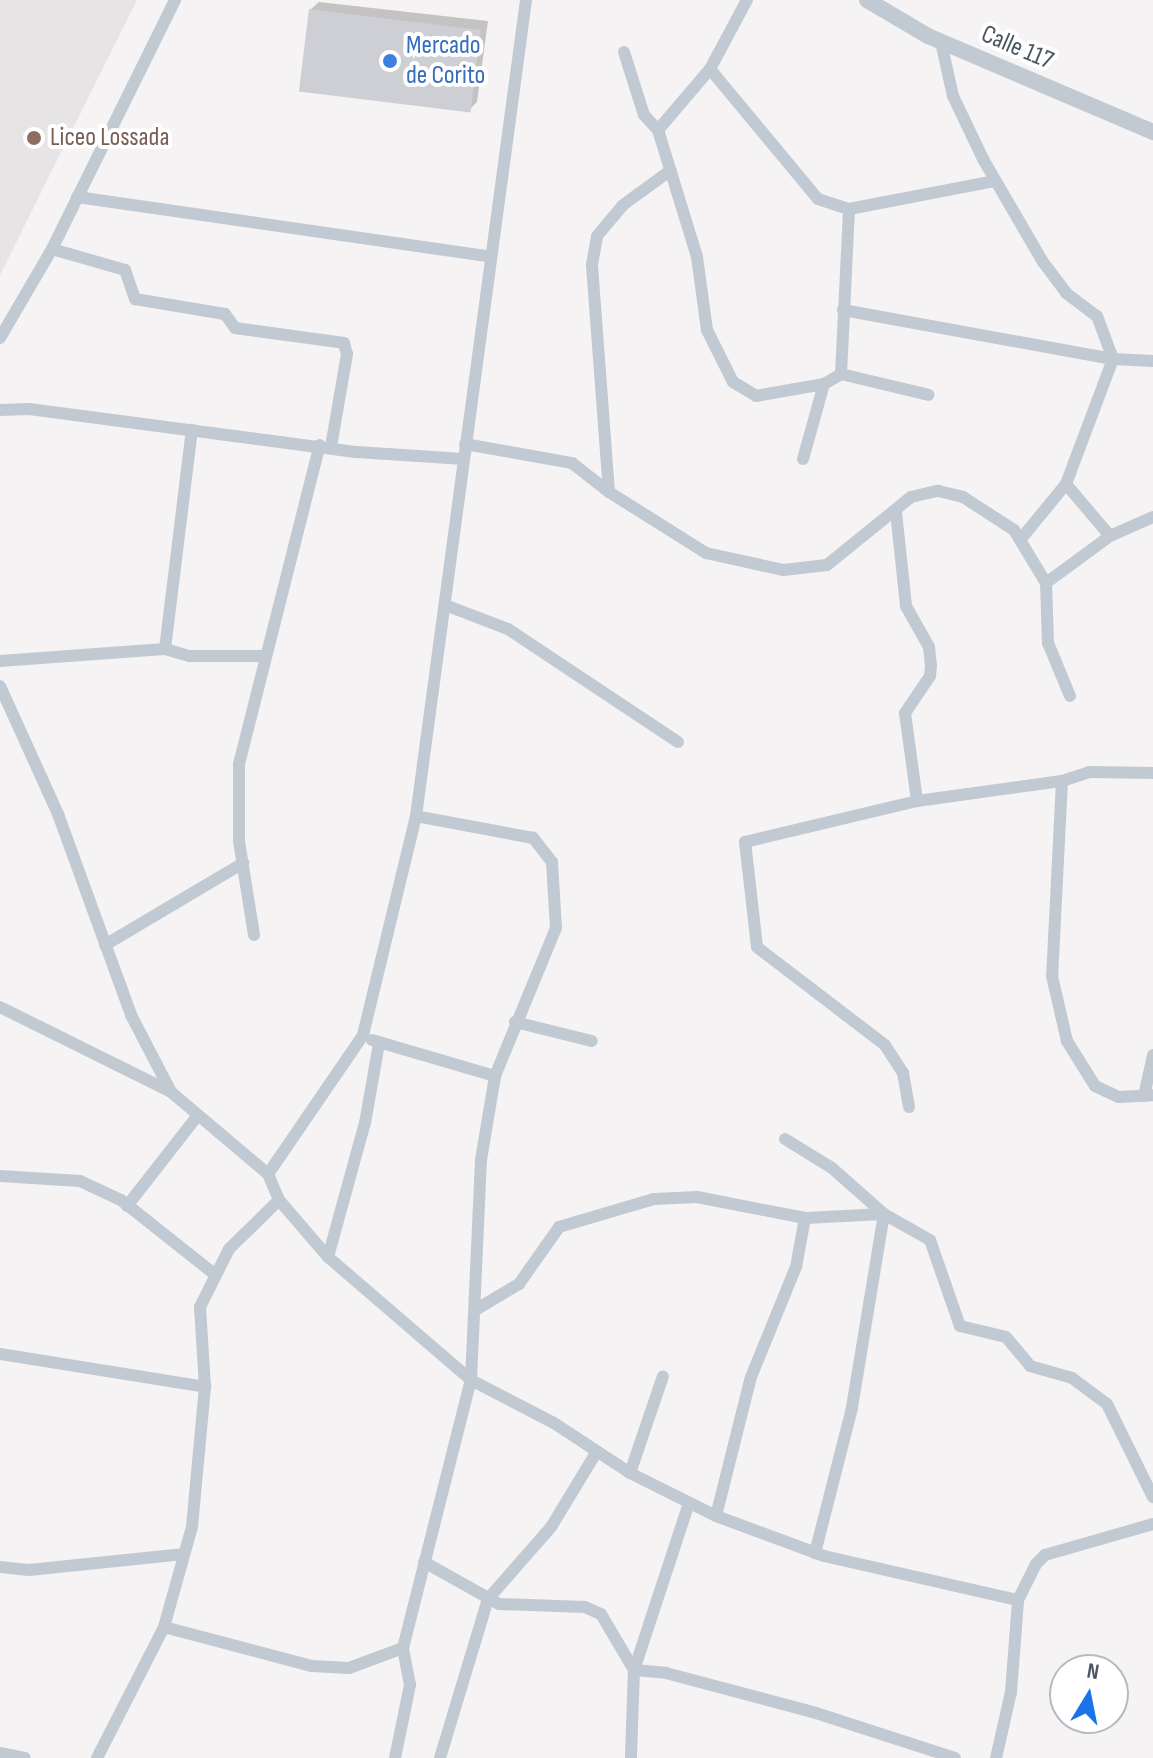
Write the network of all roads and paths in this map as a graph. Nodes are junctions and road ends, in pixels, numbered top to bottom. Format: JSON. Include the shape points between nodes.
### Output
{"nodes":[{"id":1,"x":175,"y":0,"type":"edge"},
{"id":2,"x":526,"y":0,"type":"edge"},
{"id":3,"x":747,"y":0,"type":"edge"},
{"id":4,"x":867,"y":0,"type":"edge"},
{"id":5,"x":941,"y":42,"type":"junction"},
{"id":6,"x":624,"y":52,"type":"dead end"},
{"id":7,"x":710,"y":69,"type":"junction"},
{"id":8,"x":658,"y":130,"type":"junction"},
{"id":9,"x":1153,"y":132,"type":"edge"},
{"id":10,"x":671,"y":170,"type":"junction"},
{"id":11,"x":995,"y":181,"type":"junction"},
{"id":12,"x":77,"y":197,"type":"junction"},
{"id":13,"x":849,"y":209,"type":"junction"},
{"id":14,"x":52,"y":249,"type":"junction"},
{"id":15,"x":491,"y":257,"type":"junction"},
{"id":16,"x":843,"y":310,"type":"junction"},
{"id":17,"x":0,"y":338,"type":"edge"},
{"id":18,"x":1113,"y":359,"type":"junction"},
{"id":19,"x":1153,"y":361,"type":"edge"},
{"id":20,"x":841,"y":374,"type":"junction"},
{"id":21,"x":824,"y":384,"type":"junction"},
{"id":22,"x":929,"y":395,"type":"dead end"},
{"id":23,"x":0,"y":410,"type":"edge"},
{"id":24,"x":192,"y":430,"type":"junction"},
{"id":25,"x":465,"y":444,"type":"junction"},
{"id":26,"x":325,"y":446,"type":"junction"},
{"id":27,"x":464,"y":459,"type":"junction"},
{"id":28,"x":803,"y":459,"type":"dead end"},
{"id":29,"x":1066,"y":484,"type":"junction"},
{"id":30,"x":609,"y":492,"type":"junction"},
{"id":31,"x":896,"y":512,"type":"junction"},
{"id":32,"x":1153,"y":517,"type":"edge"},
{"id":33,"x":1110,"y":536,"type":"junction"},
{"id":34,"x":1020,"y":540,"type":"junction"},
{"id":35,"x":1046,"y":583,"type":"junction"},
{"id":36,"x":445,"y":605,"type":"junction"},
{"id":37,"x":165,"y":649,"type":"junction"},
{"id":38,"x":266,"y":656,"type":"junction"},
{"id":39,"x":0,"y":661,"type":"edge"},
{"id":40,"x":0,"y":686,"type":"edge"},
{"id":41,"x":1070,"y":696,"type":"dead end"},
{"id":42,"x":678,"y":742,"type":"dead end"},
{"id":43,"x":1153,"y":773,"type":"edge"},
{"id":44,"x":1062,"y":781,"type":"junction"},
{"id":45,"x":917,"y":801,"type":"junction"},
{"id":46,"x":416,"y":816,"type":"junction"},
{"id":47,"x":243,"y":863,"type":"junction"},
{"id":48,"x":254,"y":935,"type":"dead end"},
{"id":49,"x":105,"y":945,"type":"junction"},
{"id":50,"x":0,"y":1007,"type":"edge"},
{"id":51,"x":515,"y":1022,"type":"junction"},
{"id":52,"x":363,"y":1035,"type":"junction"},
{"id":53,"x":592,"y":1041,"type":"dead end"},
{"id":54,"x":379,"y":1044,"type":"junction"},
{"id":55,"x":1153,"y":1055,"type":"edge"},
{"id":56,"x":495,"y":1076,"type":"junction"},
{"id":57,"x":171,"y":1092,"type":"junction"},
{"id":58,"x":1149,"y":1096,"type":"edge"},
{"id":59,"x":909,"y":1107,"type":"dead end"},
{"id":60,"x":198,"y":1115,"type":"junction"},
{"id":61,"x":785,"y":1139,"type":"dead end"},
{"id":62,"x":268,"y":1174,"type":"junction"},
{"id":63,"x":0,"y":1176,"type":"edge"},
{"id":64,"x":279,"y":1200,"type":"junction"},
{"id":65,"x":127,"y":1206,"type":"junction"},
{"id":66,"x":884,"y":1214,"type":"junction"},
{"id":67,"x":805,"y":1218,"type":"junction"},
{"id":68,"x":328,"y":1257,"type":"junction"},
{"id":69,"x":213,"y":1273,"type":"junction"},
{"id":70,"x":477,"y":1309,"type":"junction"},
{"id":71,"x":0,"y":1354,"type":"edge"},
{"id":72,"x":663,"y":1376,"type":"dead end"},
{"id":73,"x":471,"y":1380,"type":"junction"},
{"id":74,"x":205,"y":1387,"type":"junction"},
{"id":75,"x":596,"y":1453,"type":"junction"},
{"id":76,"x":630,"y":1473,"type":"junction"},
{"id":77,"x":1153,"y":1497,"type":"edge"},
{"id":78,"x":689,"y":1503,"type":"junction"},
{"id":79,"x":716,"y":1516,"type":"junction"},
{"id":80,"x":1153,"y":1524,"type":"edge"},
{"id":81,"x":815,"y":1553,"type":"junction"},
{"id":82,"x":184,"y":1554,"type":"junction"},
{"id":83,"x":424,"y":1562,"type":"junction"},
{"id":84,"x":0,"y":1567,"type":"edge"},
{"id":85,"x":488,"y":1599,"type":"junction"},
{"id":86,"x":1018,"y":1600,"type":"junction"},
{"id":87,"x":164,"y":1627,"type":"junction"},
{"id":88,"x":403,"y":1648,"type":"junction"},
{"id":89,"x":634,"y":1670,"type":"junction"},
{"id":90,"x":0,"y":1753,"type":"edge"},
{"id":91,"x":25,"y":1758,"type":"edge"},
{"id":92,"x":97,"y":1758,"type":"edge"},
{"id":93,"x":395,"y":1758,"type":"edge"},
{"id":94,"x":440,"y":1758,"type":"edge"},
{"id":95,"x":631,"y":1758,"type":"edge"},
{"id":96,"x":955,"y":1758,"type":"edge"},
{"id":97,"x":996,"y":1758,"type":"edge"}],
"edges":[{"from":1,"to":12,"type":"street"},
{"from":2,"to":15,"type":"street"},
{"from":3,"to":7,"type":"street"},
{"from":4,"to":5,"type":"street","name":"Calle 117"},
{"from":5,"to":9,"type":"street","name":"Calle 117"},
{"from":5,"to":11,"type":"street","via":[[953,96]]},
{"from":6,"to":8,"type":"street","via":[[644,115]]},
{"from":7,"to":8,"type":"street"},
{"from":7,"to":13,"type":"street","via":[[818,199]]},
{"from":8,"to":10,"type":"street"},
{"from":10,"to":21,"type":"street","via":[[697,257],[707,330],[733,382],[756,396]]},
{"from":10,"to":30,"type":"street","via":[[623,205],[597,236],[592,265]]},
{"from":11,"to":13,"type":"street"},
{"from":11,"to":18,"type":"street","via":[[1066,293],[1097,316]]},
{"from":12,"to":14,"type":"street"},
{"from":12,"to":15,"type":"street"},
{"from":13,"to":16,"type":"street"},
{"from":14,"to":17,"type":"street"},
{"from":14,"to":26,"type":"street","via":[[125,270],[135,299],[225,314],[235,328],[344,343],[347,354]]},
{"from":15,"to":25,"type":"street"},
{"from":16,"to":18,"type":"street"},
{"from":16,"to":20,"type":"street"},
{"from":18,"to":19,"type":"street"},
{"from":18,"to":29,"type":"street"},
{"from":20,"to":21,"type":"street"},
{"from":20,"to":22,"type":"street"},
{"from":21,"to":28,"type":"street"},
{"from":23,"to":24,"type":"street"},
{"from":24,"to":26,"type":"street"},
{"from":24,"to":37,"type":"street"},
{"from":25,"to":27,"type":"street"},
{"from":25,"to":30,"type":"street","via":[[572,463]]},
{"from":26,"to":27,"type":"street"},
{"from":26,"to":38,"type":"street"},
{"from":27,"to":36,"type":"street"},
{"from":29,"to":33,"type":"street"},
{"from":29,"to":34,"type":"street"},
{"from":30,"to":31,"type":"street","via":[[706,553],[783,570],[827,565]]},
{"from":31,"to":34,"type":"street","via":[[911,497],[938,491],[963,497],[1014,530]]},
{"from":31,"to":45,"type":"street","via":[[906,606],[929,647],[931,666],[905,713]]},
{"from":32,"to":33,"type":"street"},
{"from":33,"to":35,"type":"street"},
{"from":34,"to":35,"type":"street"},
{"from":35,"to":41,"type":"street","via":[[1048,643]]},
{"from":36,"to":42,"type":"street","via":[[508,629]]},
{"from":36,"to":46,"type":"street"},
{"from":37,"to":38,"type":"street","via":[[190,656]]},
{"from":37,"to":39,"type":"street"},
{"from":38,"to":47,"type":"street","via":[[239,764]]},
{"from":40,"to":49,"type":"street","via":[[58,814]]},
{"from":43,"to":44,"type":"street","via":[[1089,772]]},
{"from":44,"to":45,"type":"street"},
{"from":44,"to":58,"type":"street","via":[[1052,976],[1067,1041],[1095,1086],[1119,1097]]},
{"from":45,"to":59,"type":"street","via":[[748,838],[743,847],[757,947],[885,1045],[903,1073]]},
{"from":46,"to":51,"type":"street","via":[[533,838],[552,862],[554,941]]},
{"from":46,"to":52,"type":"street"},
{"from":47,"to":48,"type":"street"},
{"from":47,"to":49,"type":"street"},
{"from":49,"to":57,"type":"street","via":[[131,1015]]},
{"from":50,"to":57,"type":"street"},
{"from":51,"to":53,"type":"street"},
{"from":51,"to":56,"type":"street"},
{"from":52,"to":54,"type":"street"},
{"from":52,"to":62,"type":"street"},
{"from":54,"to":56,"type":"street"},
{"from":54,"to":68,"type":"street","via":[[365,1123]]},
{"from":55,"to":58,"type":"street"},
{"from":56,"to":70,"type":"street","via":[[481,1160]]},
{"from":57,"to":60,"type":"street"},
{"from":60,"to":62,"type":"street"},
{"from":60,"to":65,"type":"street"},
{"from":61,"to":66,"type":"street","via":[[832,1168]]},
{"from":62,"to":64,"type":"street"},
{"from":63,"to":65,"type":"street","via":[[80,1181]]},
{"from":64,"to":68,"type":"street"},
{"from":64,"to":69,"type":"street","via":[[229,1249]]},
{"from":65,"to":69,"type":"street"},
{"from":66,"to":67,"type":"street"},
{"from":66,"to":77,"type":"street","via":[[930,1240],[960,1326],[1006,1337],[1030,1366],[1072,1378],[1107,1404]]},
{"from":66,"to":81,"type":"street","via":[[852,1408]]},
{"from":67,"to":70,"type":"street","via":[[675,1196],[568,1222],[551,1234],[519,1284]]},
{"from":67,"to":79,"type":"street","via":[[796,1267],[751,1377]]},
{"from":68,"to":73,"type":"street"},
{"from":69,"to":74,"type":"street","via":[[200,1307]]},
{"from":70,"to":73,"type":"street"},
{"from":71,"to":74,"type":"street"},
{"from":72,"to":76,"type":"street"},
{"from":73,"to":75,"type":"street","via":[[554,1423]]},
{"from":73,"to":83,"type":"street"},
{"from":74,"to":82,"type":"street","via":[[201,1468]]},
{"from":75,"to":76,"type":"street"},
{"from":75,"to":85,"type":"street","via":[[551,1527]]},
{"from":76,"to":78,"type":"street"},
{"from":78,"to":79,"type":"street"},
{"from":78,"to":89,"type":"street"},
{"from":79,"to":81,"type":"street"},
{"from":80,"to":86,"type":"street","via":[[1045,1555]]},
{"from":81,"to":86,"type":"street"},
{"from":82,"to":84,"type":"street","via":[[45,1569]]},
{"from":82,"to":87,"type":"street"},
{"from":83,"to":85,"type":"street"},
{"from":83,"to":88,"type":"street"},
{"from":85,"to":89,"type":"street","via":[[585,1607],[601,1614]]},
{"from":85,"to":94,"type":"street"},
{"from":86,"to":97,"type":"street","via":[[1011,1692]]},
{"from":87,"to":88,"type":"street","via":[[312,1666],[349,1668]]},
{"from":87,"to":92,"type":"street"},
{"from":88,"to":93,"type":"street","via":[[410,1685]]},
{"from":89,"to":95,"type":"street"},
{"from":89,"to":96,"type":"street","via":[[666,1673],[816,1713]]},
{"from":90,"to":91,"type":"street"}]}
